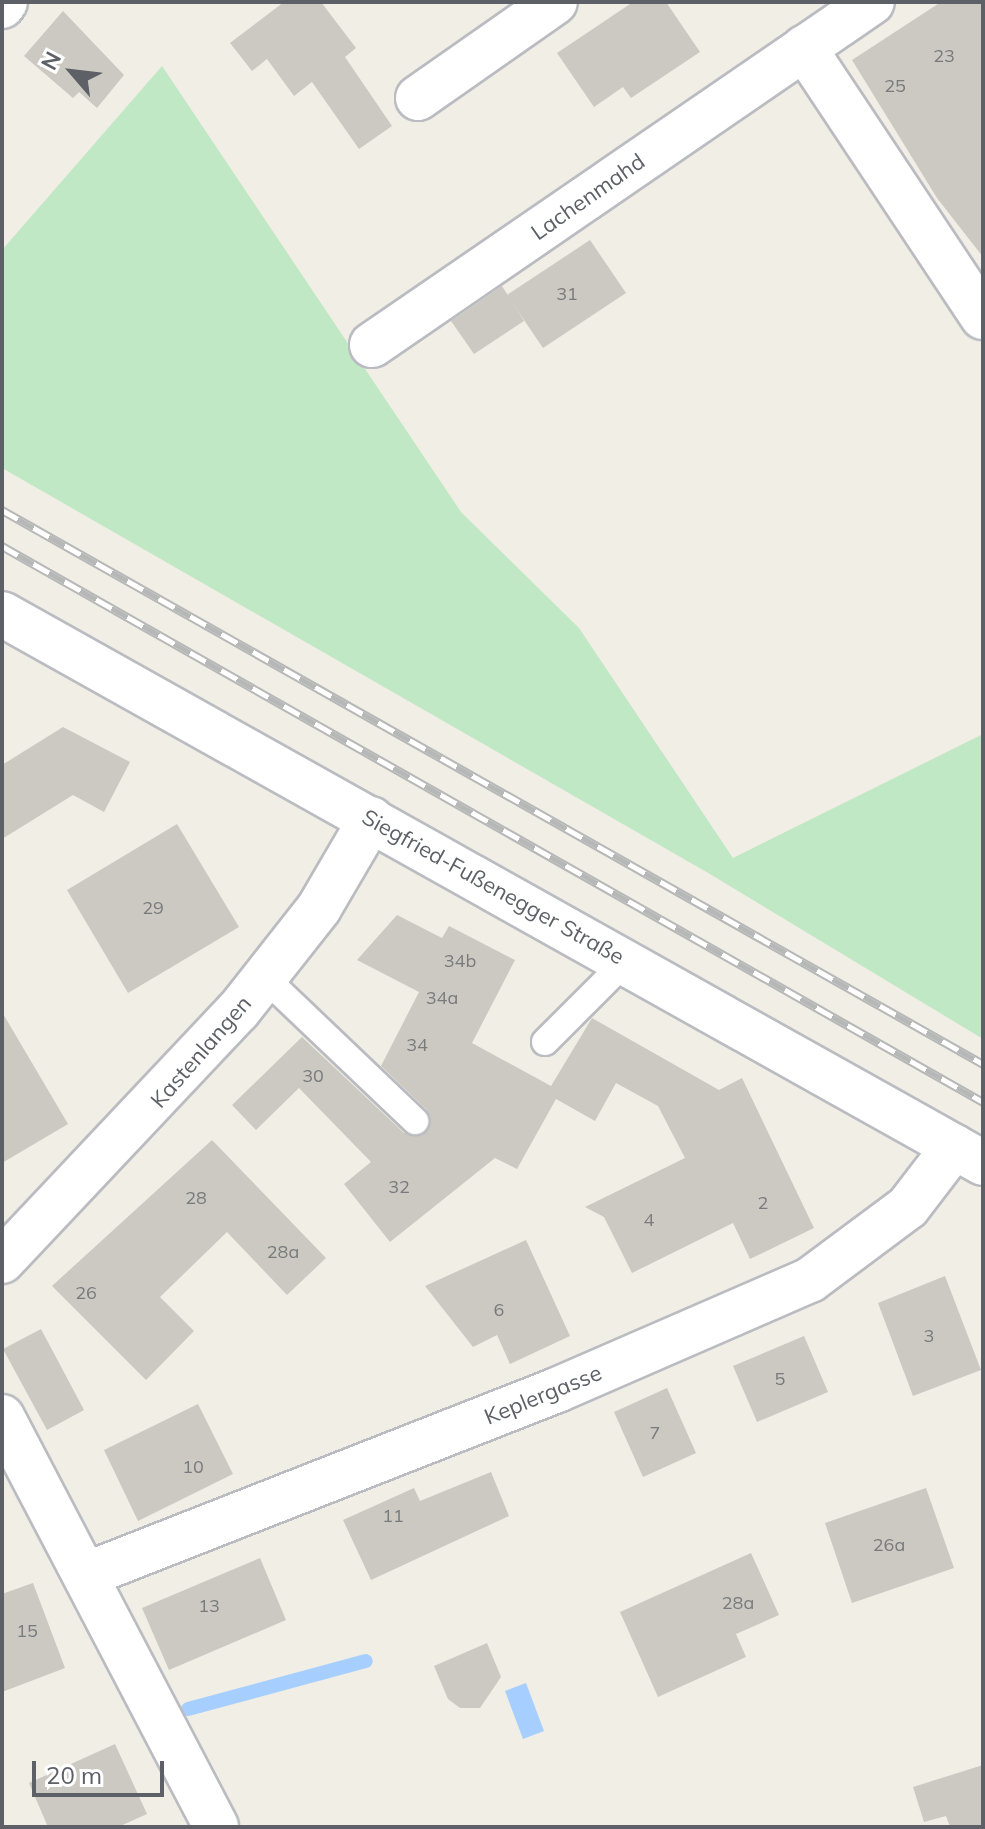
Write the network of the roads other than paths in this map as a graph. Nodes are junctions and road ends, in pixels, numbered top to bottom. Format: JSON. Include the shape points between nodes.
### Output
{"nodes":[{"id":1,"x":555,"y":2,"type":"edge"},
{"id":2,"x":872,"y":2,"type":"edge"},
{"id":3,"x":804,"y":48,"type":"junction"},
{"id":4,"x":418,"y":98,"type":"dead end"},
{"id":5,"x":983,"y":317,"type":"edge"},
{"id":6,"x":372,"y":345,"type":"dead end"},
{"id":7,"x":2,"y":614,"type":"edge"},
{"id":8,"x":371,"y":819,"type":"junction"},
{"id":9,"x":625,"y":962,"type":"junction"},
{"id":10,"x":264,"y":977,"type":"junction"},
{"id":11,"x":545,"y":1042,"type":"dead end"},
{"id":12,"x":415,"y":1121,"type":"dead end"},
{"id":13,"x":969,"y":1155,"type":"edge"},
{"id":14,"x":2,"y":1261,"type":"edge"},
{"id":15,"x":2,"y":1417,"type":"edge"},
{"id":16,"x":88,"y":1574,"type":"junction"},
{"id":17,"x":216,"y":1827,"type":"edge"}],
"edges":[{"from":1,"to":4,"type":"street"},
{"from":2,"to":3,"type":"street","name":"Lachenmahd"},
{"from":3,"to":5,"type":"street"},
{"from":3,"to":6,"type":"street","name":"Lachenmahd"},
{"from":7,"to":8,"type":"street","name":"Siegfried-Fußenegger Straße"},
{"from":8,"to":9,"type":"street","name":"Siegfried-Fußenegger Straße"},
{"from":8,"to":10,"type":"street","name":"Kastenlangen","via":[[319,908]]},
{"from":9,"to":11,"type":"lane"},
{"from":9,"to":13,"type":"street","name":"Siegfried-Fußenegger Straße"},
{"from":10,"to":12,"type":"lane"},
{"from":10,"to":14,"type":"street","name":"Kastenlangen","via":[[143,1119]]},
{"from":13,"to":16,"type":"street","name":"Keplergasse","via":[[810,1280],[557,1390]]},
{"from":15,"to":16,"type":"street"},
{"from":16,"to":17,"type":"street"}]}
